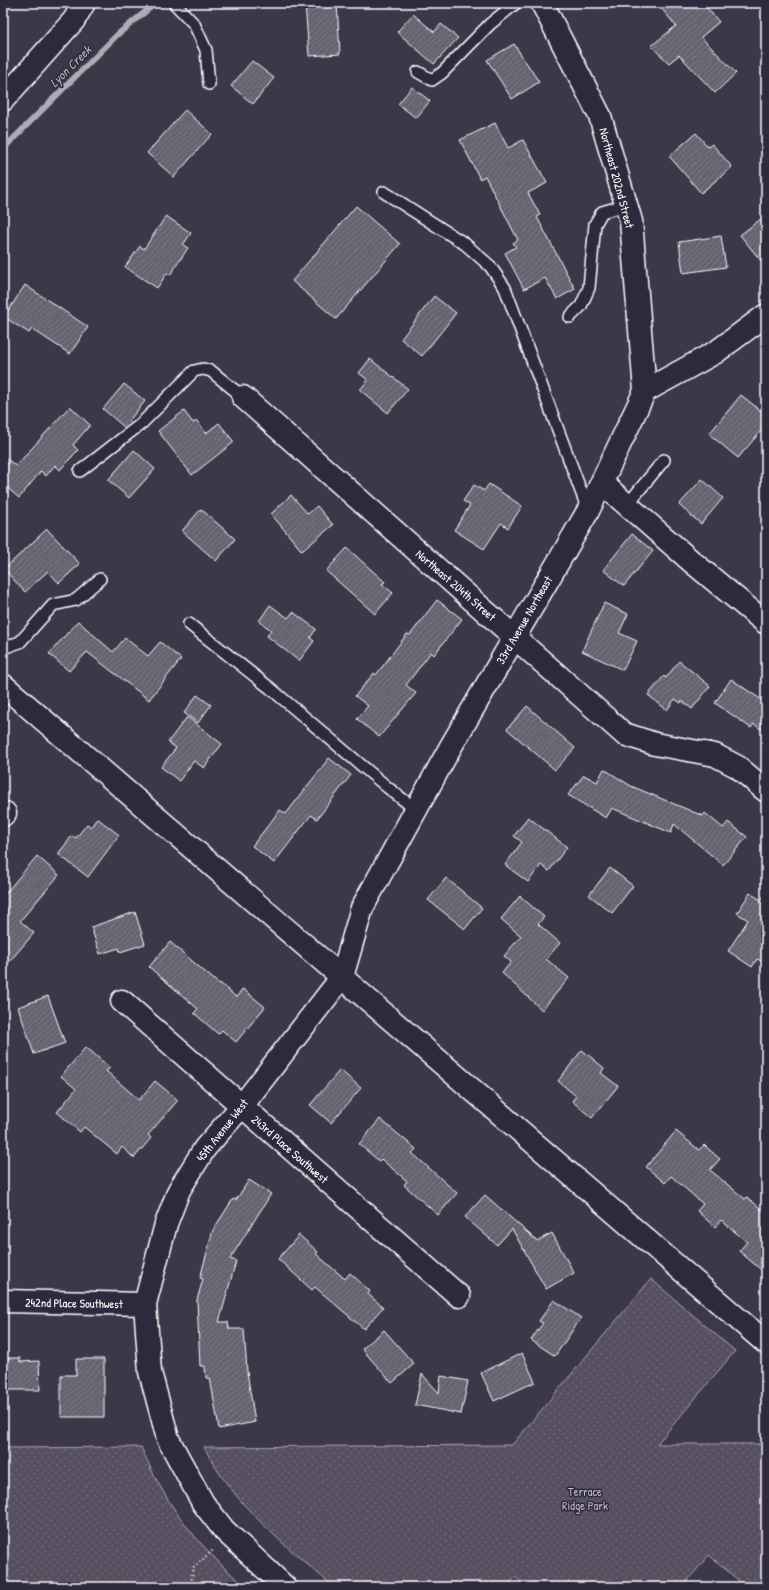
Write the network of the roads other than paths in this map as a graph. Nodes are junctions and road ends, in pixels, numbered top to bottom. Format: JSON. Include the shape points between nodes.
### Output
{"nodes":[{"id":1,"x":84,"y":3,"type":"edge"},
{"id":2,"x":174,"y":3,"type":"edge"},
{"id":3,"x":516,"y":3,"type":"edge"},
{"id":4,"x":542,"y":3,"type":"edge"},
{"id":5,"x":418,"y":72,"type":"dead end"},
{"id":6,"x":209,"y":84,"type":"dead end"},
{"id":7,"x":3,"y":100,"type":"edge"},
{"id":8,"x":384,"y":192,"type":"dead end"},
{"id":9,"x":626,"y":205,"type":"junction"},
{"id":10,"x":766,"y":315,"type":"edge"},
{"id":11,"x":570,"y":317,"type":"dead end"},
{"id":12,"x":645,"y":390,"type":"junction"},
{"id":13,"x":243,"y":397,"type":"joint"},
{"id":14,"x":664,"y":460,"type":"dead end"},
{"id":15,"x":80,"y":471,"type":"dead end"},
{"id":16,"x":602,"y":483,"type":"junction"},
{"id":17,"x":627,"y":505,"type":"junction"},
{"id":18,"x":588,"y":511,"type":"junction"},
{"id":19,"x":100,"y":579,"type":"dead end"},
{"id":20,"x":766,"y":623,"type":"edge"},
{"id":21,"x":190,"y":624,"type":"dead end"},
{"id":22,"x":514,"y":636,"type":"junction"},
{"id":23,"x":3,"y":648,"type":"edge"},
{"id":24,"x":3,"y":685,"type":"edge"},
{"id":25,"x":766,"y":791,"type":"edge"},
{"id":26,"x":415,"y":809,"type":"junction"},
{"id":27,"x":342,"y":977,"type":"junction"},
{"id":28,"x":122,"y":1001,"type":"dead end"},
{"id":29,"x":241,"y":1107,"type":"junction"},
{"id":30,"x":459,"y":1296,"type":"dead end"},
{"id":31,"x":3,"y":1301,"type":"edge"},
{"id":32,"x":145,"y":1304,"type":"junction"},
{"id":33,"x":766,"y":1343,"type":"edge"},
{"id":34,"x":285,"y":1587,"type":"edge"}],
"edges":[{"from":1,"to":7,"type":"street","via":[[74,20]]},
{"from":2,"to":6,"type":"lane","via":[[194,24],[206,50]]},
{"from":3,"to":5,"type":"lane","via":[[490,24],[442,73],[432,80]]},
{"from":4,"to":9,"type":"street","name":"Northeast 202nd Street","via":[[600,116]]},
{"from":8,"to":18,"type":"lane","via":[[465,244],[490,266],[505,288]]},
{"from":9,"to":11,"type":"lane","via":[[602,212],[595,224],[589,288],[581,306]]},
{"from":9,"to":12,"type":"street","name":"Northeast 202nd Street","via":[[630,221]]},
{"from":10,"to":12,"type":"street","via":[[716,352]]},
{"from":12,"to":16,"type":"street","name":"33rd Avenue Northeast"},
{"from":13,"to":15,"type":"lane","via":[[211,371],[203,368],[194,371],[141,424]]},
{"from":13,"to":22,"type":"street","name":"Northeast 204th Street"},
{"from":14,"to":17,"type":"lane"},
{"from":16,"to":17,"type":"street"},
{"from":16,"to":18,"type":"street","name":"33rd Avenue Northeast"},
{"from":17,"to":20,"type":"street"},
{"from":18,"to":22,"type":"street","name":"33rd Avenue Northeast"},
{"from":19,"to":23,"type":"lane","via":[[76,600],[54,606],[20,642]]},
{"from":21,"to":26,"type":"lane"},
{"from":22,"to":25,"type":"street","name":"Northeast 204th Street","via":[[624,734],[655,744],[714,756],[738,768]]},
{"from":22,"to":26,"type":"street","name":"33rd Avenue Northeast"},
{"from":24,"to":27,"type":"street"},
{"from":26,"to":27,"type":"street","name":"33rd Avenue Northeast","via":[[362,908]]},
{"from":27,"to":29,"type":"street","name":"45th Avenue West"},
{"from":27,"to":33,"type":"street"},
{"from":28,"to":29,"type":"street","name":"243rd Place Southwest"},
{"from":29,"to":30,"type":"street","name":"243rd Place Southwest"},
{"from":29,"to":32,"type":"street","name":"45th Avenue West","via":[[205,1148],[179,1190],[166,1224]]},
{"from":31,"to":32,"type":"street","name":"242nd Place Southwest"},
{"from":32,"to":34,"type":"street","name":"45th Avenue West","via":[[150,1372],[168,1439],[203,1503],[229,1535]]}]}
